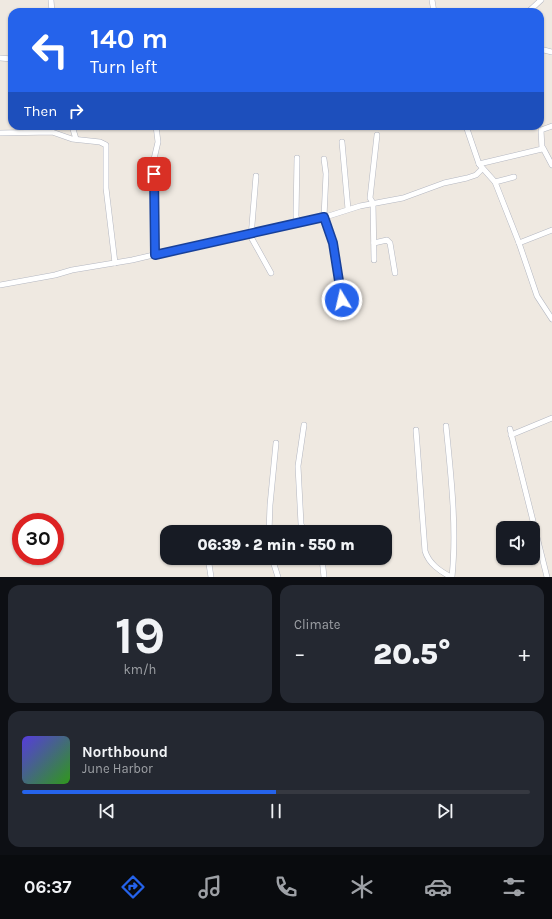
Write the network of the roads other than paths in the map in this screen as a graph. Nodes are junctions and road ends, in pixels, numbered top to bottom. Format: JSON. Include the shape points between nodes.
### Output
{"nodes":[{"id":1,"x":541,"y":0,"type":"edge"},
{"id":2,"x":532,"y":8,"type":"edge"},
{"id":3,"x":73,"y":130,"type":"edge"},
{"id":4,"x":156,"y":130,"type":"edge"},
{"id":5,"x":467,"y":130,"type":"edge"},
{"id":6,"x":541,"y":130,"type":"edge"},
{"id":7,"x":0,"y":133,"type":"edge"},
{"id":8,"x":377,"y":135,"type":"dead end"},
{"id":9,"x":76,"y":139,"type":"junction"},
{"id":10,"x":342,"y":142,"type":"dead end"},
{"id":11,"x":543,"y":148,"type":"junction"},
{"id":12,"x":297,"y":158,"type":"dead end"},
{"id":13,"x":324,"y":159,"type":"dead end"},
{"id":14,"x":480,"y":164,"type":"junction"},
{"id":15,"x":552,"y":165,"type":"edge"},
{"id":16,"x":482,"y":169,"type":"junction"},
{"id":17,"x":256,"y":176,"type":"dead end"},
{"id":18,"x":514,"y":177,"type":"dead end"},
{"id":19,"x":495,"y":182,"type":"junction"},
{"id":20,"x":373,"y":203,"type":"junction"},
{"id":21,"x":348,"y":209,"type":"junction"},
{"id":22,"x":324,"y":217,"type":"junction"},
{"id":23,"x":298,"y":223,"type":"junction"},
{"id":24,"x":552,"y":230,"type":"edge"},
{"id":25,"x":251,"y":232,"type":"junction"},
{"id":26,"x":374,"y":243,"type":"junction"},
{"id":27,"x":519,"y":243,"type":"junction"},
{"id":28,"x":155,"y":255,"type":"junction"},
{"id":29,"x":374,"y":260,"type":"dead end"},
{"id":30,"x":115,"y":263,"type":"junction"},
{"id":31,"x":271,"y":273,"type":"dead end"},
{"id":32,"x":395,"y":273,"type":"dead end"},
{"id":33,"x":0,"y":285,"type":"edge"},
{"id":34,"x":342,"y":300,"type":"dead end"},
{"id":35,"x":552,"y":319,"type":"edge"},
{"id":36,"x":552,"y":418,"type":"edge"},
{"id":37,"x":304,"y":425,"type":"dead end"},
{"id":38,"x":446,"y":426,"type":"dead end"},
{"id":39,"x":416,"y":430,"type":"dead end"},
{"id":40,"x":276,"y":443,"type":"dead end"},
{"id":41,"x":269,"y":525,"type":"edge"},
{"id":42,"x":301,"y":525,"type":"edge"},
{"id":43,"x":209,"y":565,"type":"edge"},
{"id":44,"x":274,"y":565,"type":"edge"},
{"id":45,"x":323,"y":565,"type":"edge"},
{"id":46,"x":211,"y":577,"type":"edge"},
{"id":47,"x":278,"y":577,"type":"edge"},
{"id":48,"x":324,"y":577,"type":"edge"},
{"id":49,"x":452,"y":577,"type":"edge"},
{"id":50,"x":547,"y":577,"type":"edge"}],
"edges":[{"from":1,"to":2,"type":"street"},
{"from":3,"to":9,"type":"street"},
{"from":4,"to":28,"type":"street","via":[[158,142],[154,159]]},
{"from":5,"to":14,"type":"street"},
{"from":6,"to":11,"type":"street"},
{"from":7,"to":9,"type":"street","via":[[52,132]]},
{"from":8,"to":20,"type":"street","via":[[370,198]]},
{"from":9,"to":30,"type":"street","via":[[100,142],[107,147],[106,188]]},
{"from":10,"to":21,"type":"street"},
{"from":11,"to":14,"type":"street"},
{"from":11,"to":15,"type":"street"},
{"from":12,"to":23,"type":"street"},
{"from":13,"to":22,"type":"street"},
{"from":14,"to":16,"type":"street"},
{"from":16,"to":19,"type":"street"},
{"from":16,"to":20,"type":"street","via":[[467,178],[444,183],[403,198]]},
{"from":17,"to":25,"type":"street"},
{"from":18,"to":19,"type":"street"},
{"from":19,"to":27,"type":"street"},
{"from":20,"to":21,"type":"street"},
{"from":20,"to":26,"type":"street"},
{"from":21,"to":22,"type":"street"},
{"from":22,"to":23,"type":"street"},
{"from":22,"to":34,"type":"street","via":[[333,243]]},
{"from":23,"to":25,"type":"street"},
{"from":24,"to":27,"type":"street"},
{"from":25,"to":28,"type":"street"},
{"from":25,"to":31,"type":"street","via":[[251,237]]},
{"from":26,"to":29,"type":"street"},
{"from":26,"to":32,"type":"street","via":[[387,240],[390,244]]},
{"from":27,"to":35,"type":"street","via":[[537,296]]},
{"from":28,"to":30,"type":"street"},
{"from":30,"to":33,"type":"street"},
{"from":36,"to":50,"type":"street","via":[[510,432]]},
{"from":37,"to":42,"type":"street","via":[[298,466]]},
{"from":38,"to":49,"type":"street","via":[[451,473],[454,558]]},
{"from":39,"to":49,"type":"street","via":[[427,558]]},
{"from":40,"to":41,"type":"street"},
{"from":43,"to":46,"type":"street"},
{"from":44,"to":47,"type":"street"},
{"from":45,"to":48,"type":"street"}]}
